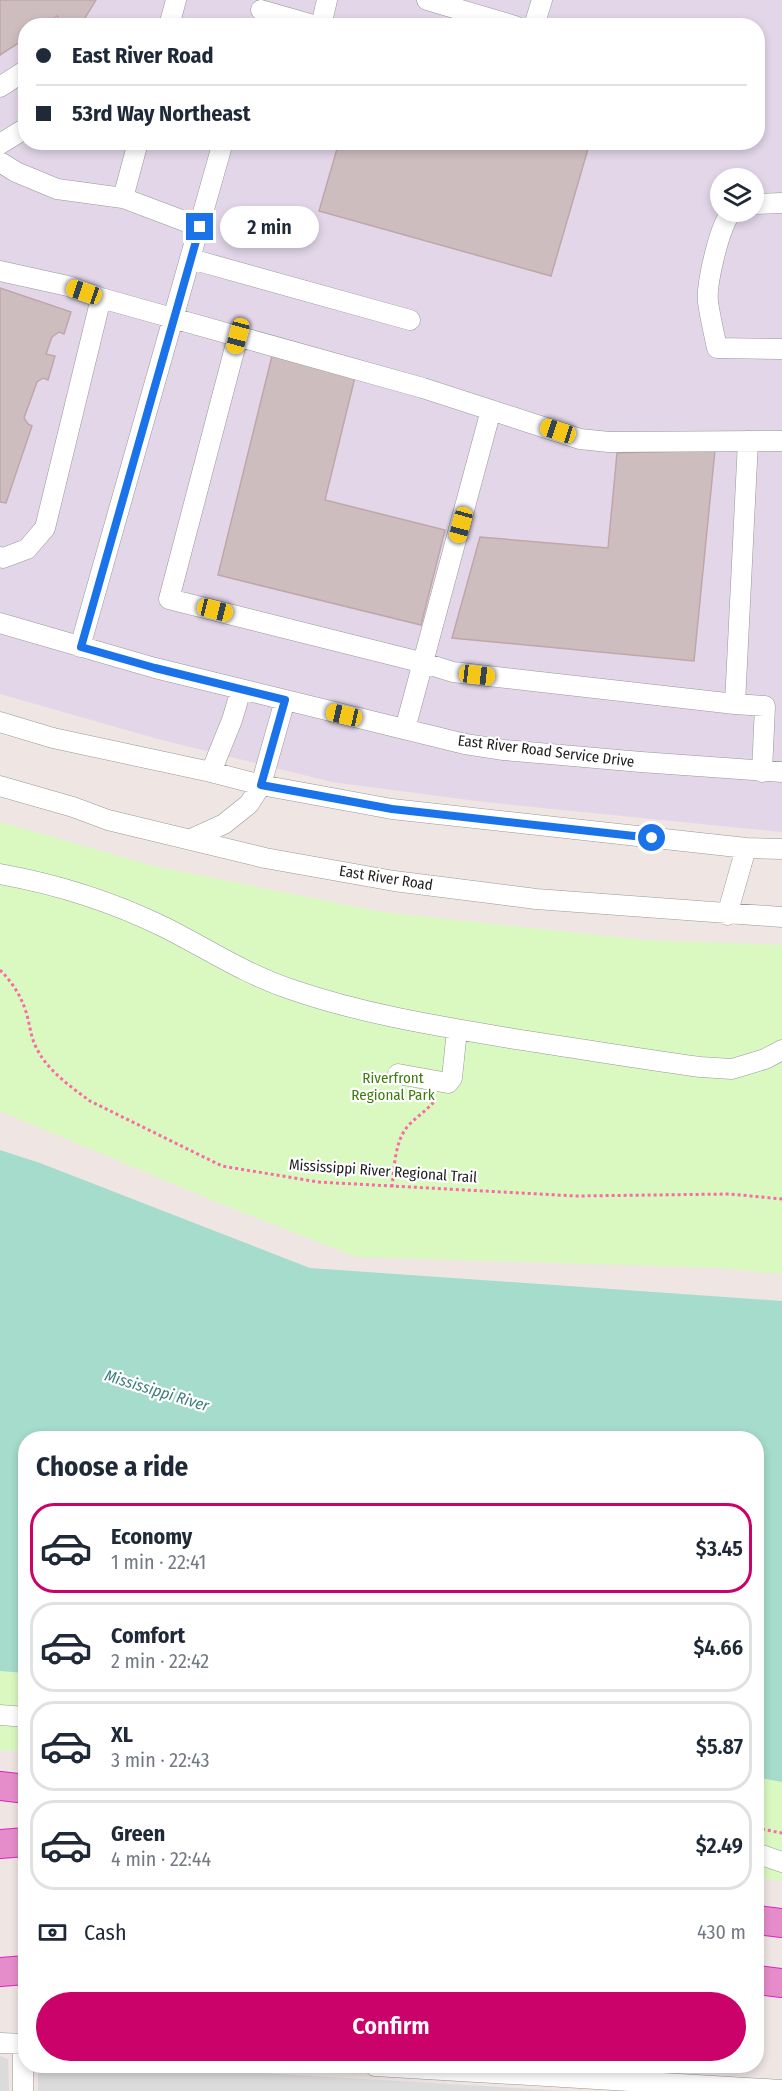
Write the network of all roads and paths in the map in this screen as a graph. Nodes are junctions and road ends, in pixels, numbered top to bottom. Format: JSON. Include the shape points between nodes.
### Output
{"nodes":[{"id":1,"x":176,"y":0,"type":"edge"},
{"id":2,"x":327,"y":0,"type":"edge"},
{"id":3,"x":427,"y":0,"type":"edge"},
{"id":4,"x":542,"y":0,"type":"edge"},
{"id":5,"x":260,"y":12,"type":"edge"},
{"id":6,"x":171,"y":18,"type":"edge"},
{"id":7,"x":285,"y":18,"type":"edge"},
{"id":8,"x":321,"y":18,"type":"edge"},
{"id":9,"x":488,"y":18,"type":"edge"},
{"id":10,"x":536,"y":18,"type":"edge"},
{"id":11,"x":18,"y":75,"type":"edge"},
{"id":12,"x":0,"y":87,"type":"edge"},
{"id":13,"x":18,"y":133,"type":"edge"},
{"id":14,"x":0,"y":144,"type":"edge"},
{"id":15,"x":136,"y":150,"type":"edge"},
{"id":16,"x":222,"y":150,"type":"edge"},
{"id":17,"x":0,"y":162,"type":"edge"},
{"id":18,"x":123,"y":198,"type":"junction"},
{"id":19,"x":782,"y":203,"type":"edge"},
{"id":20,"x":764,"y":204,"type":"edge"},
{"id":21,"x":725,"y":222,"type":"edge"},
{"id":22,"x":200,"y":227,"type":"junction"},
{"id":23,"x":190,"y":259,"type":"junction"},
{"id":24,"x":0,"y":271,"type":"edge"},
{"id":25,"x":101,"y":298,"type":"junction"},
{"id":26,"x":174,"y":317,"type":"junction"},
{"id":27,"x":410,"y":320,"type":"dead end"},
{"id":28,"x":238,"y":336,"type":"junction"},
{"id":29,"x":782,"y":349,"type":"edge"},
{"id":30,"x":491,"y":410,"type":"junction"},
{"id":31,"x":748,"y":441,"type":"junction"},
{"id":32,"x":782,"y":441,"type":"edge"},
{"id":33,"x":0,"y":557,"type":"edge"},
{"id":34,"x":0,"y":623,"type":"edge"},
{"id":35,"x":81,"y":647,"type":"junction"},
{"id":36,"x":424,"y":663,"type":"junction"},
{"id":37,"x":241,"y":690,"type":"junction"},
{"id":38,"x":285,"y":700,"type":"junction"},
{"id":39,"x":735,"y":704,"type":"junction"},
{"id":40,"x":774,"y":707,"type":"edge"},
{"id":41,"x":0,"y":722,"type":"edge"},
{"id":42,"x":405,"y":729,"type":"junction"},
{"id":43,"x":211,"y":772,"type":"junction"},
{"id":44,"x":762,"y":772,"type":"junction"},
{"id":45,"x":782,"y":772,"type":"edge"},
{"id":46,"x":261,"y":785,"type":"junction"},
{"id":47,"x":0,"y":786,"type":"edge"},
{"id":48,"x":191,"y":839,"type":"junction"},
{"id":49,"x":746,"y":848,"type":"junction"},
{"id":50,"x":782,"y":849,"type":"edge"},
{"id":51,"x":0,"y":874,"type":"edge"},
{"id":52,"x":727,"y":915,"type":"junction"},
{"id":53,"x":782,"y":917,"type":"edge"},
{"id":54,"x":0,"y":970,"type":"edge"},
{"id":55,"x":457,"y":1030,"type":"junction"},
{"id":56,"x":782,"y":1050,"type":"edge"},
{"id":57,"x":398,"y":1074,"type":"dead end"},
{"id":58,"x":448,"y":1083,"type":"junction"},
{"id":59,"x":392,"y":1187,"type":"junction"},
{"id":60,"x":782,"y":1199,"type":"edge"},
{"id":61,"x":0,"y":1714,"type":"edge"},
{"id":62,"x":18,"y":1716,"type":"edge"},
{"id":63,"x":0,"y":1786,"type":"edge"},
{"id":64,"x":18,"y":1788,"type":"edge"},
{"id":65,"x":0,"y":1795,"type":"edge"},
{"id":66,"x":18,"y":1796,"type":"edge"},
{"id":67,"x":764,"y":1830,"type":"edge"},
{"id":68,"x":782,"y":1833,"type":"edge"},
{"id":69,"x":18,"y":1843,"type":"edge"},
{"id":70,"x":0,"y":1844,"type":"edge"},
{"id":71,"x":764,"y":1856,"type":"edge"},
{"id":72,"x":782,"y":1862,"type":"edge"},
{"id":73,"x":764,"y":1921,"type":"edge"},
{"id":74,"x":782,"y":1923,"type":"edge"},
{"id":75,"x":0,"y":1962,"type":"edge"},
{"id":76,"x":18,"y":1962,"type":"edge"},
{"id":77,"x":18,"y":1971,"type":"edge"},
{"id":78,"x":0,"y":1972,"type":"edge"},
{"id":79,"x":764,"y":1981,"type":"edge"},
{"id":80,"x":782,"y":1983,"type":"edge"},
{"id":81,"x":0,"y":2043,"type":"edge"},
{"id":82,"x":18,"y":2044,"type":"edge"},
{"id":83,"x":23,"y":2073,"type":"edge"},
{"id":84,"x":494,"y":2073,"type":"edge"},
{"id":85,"x":782,"y":2090,"type":"edge"},
{"id":86,"x":23,"y":2091,"type":"edge"}],
"edges":[{"from":1,"to":6,"type":"street"},
{"from":2,"to":8,"type":"street"},
{"from":3,"to":9,"type":"street"},
{"from":4,"to":10,"type":"street"},
{"from":5,"to":7,"type":"street"},
{"from":11,"to":12,"type":"street"},
{"from":13,"to":14,"type":"street"},
{"from":15,"to":18,"type":"street"},
{"from":16,"to":22,"type":"street"},
{"from":17,"to":18,"type":"street","via":[[57,189]]},
{"from":18,"to":22,"type":"street"},
{"from":19,"to":20,"type":"street"},
{"from":21,"to":29,"type":"street","via":[[708,299],[717,348]]},
{"from":22,"to":23,"type":"street"},
{"from":23,"to":26,"type":"street"},
{"from":23,"to":27,"type":"street"},
{"from":24,"to":25,"type":"street","via":[[68,286]]},
{"from":25,"to":26,"type":"street"},
{"from":25,"to":33,"type":"street","via":[[45,528],[27,549]]},
{"from":26,"to":28,"type":"street"},
{"from":26,"to":35,"type":"street"},
{"from":28,"to":30,"type":"street"},
{"from":28,"to":36,"type":"street","via":[[169,599]]},
{"from":30,"to":31,"type":"street","via":[[580,439]]},
{"from":30,"to":36,"type":"street"},
{"from":31,"to":32,"type":"street"},
{"from":31,"to":39,"type":"street"},
{"from":34,"to":35,"type":"street","name":"East River Road Service Drive"},
{"from":35,"to":37,"type":"street","name":"East River Road Service Drive"},
{"from":36,"to":39,"type":"street","via":[[453,672]]},
{"from":36,"to":42,"type":"street"},
{"from":37,"to":38,"type":"street","name":"East River Road Service Drive"},
{"from":37,"to":43,"type":"street"},
{"from":38,"to":42,"type":"street","name":"East River Road Service Drive"},
{"from":38,"to":46,"type":"street"},
{"from":39,"to":40,"type":"street"},
{"from":40,"to":44,"type":"street"},
{"from":41,"to":43,"type":"street","via":[[53,738]]},
{"from":42,"to":44,"type":"street","name":"East River Road Service Drive","via":[[504,750]]},
{"from":43,"to":46,"type":"street"},
{"from":44,"to":45,"type":"street","name":"East River Road Service Drive"},
{"from":46,"to":48,"type":"street","via":[[249,804],[225,825]]},
{"from":46,"to":49,"type":"street","via":[[392,809]]},
{"from":47,"to":48,"type":"street","name":"East River Road","via":[[108,820]]},
{"from":48,"to":52,"type":"street","name":"East River Road","via":[[265,858],[394,881],[536,899]]},
{"from":49,"to":50,"type":"street"},
{"from":49,"to":52,"type":"street"},
{"from":51,"to":55,"type":"street","via":[[117,906],[289,989],[365,1012]]},
{"from":52,"to":53,"type":"street","name":"East River Road"},
{"from":54,"to":59,"type":"path","name":"Mississippi River Regional Trail","via":[[17,992],[37,1050],[52,1070],[90,1101],[222,1166],[318,1182]]},
{"from":55,"to":56,"type":"street","via":[[732,1069]]},
{"from":55,"to":58,"type":"street","via":[[452,1078]]},
{"from":57,"to":58,"type":"street"},
{"from":58,"to":59,"type":"path","via":[[431,1107],[406,1128],[395,1156]]},
{"from":59,"to":60,"type":"path","name":"Mississippi River Regional Trail","via":[[576,1196],[730,1194]]},
{"from":61,"to":62,"type":"street"},
{"from":63,"to":64,"type":"highway"},
{"from":65,"to":66,"type":"highway"},
{"from":67,"to":68,"type":"path"},
{"from":69,"to":70,"type":"highway"},
{"from":71,"to":72,"type":"street"},
{"from":73,"to":74,"type":"highway"},
{"from":75,"to":76,"type":"highway"},
{"from":77,"to":78,"type":"highway"},
{"from":79,"to":80,"type":"highway"},
{"from":81,"to":82,"type":"street"},
{"from":83,"to":86,"type":"street"},
{"from":84,"to":85,"type":"street"}]}
